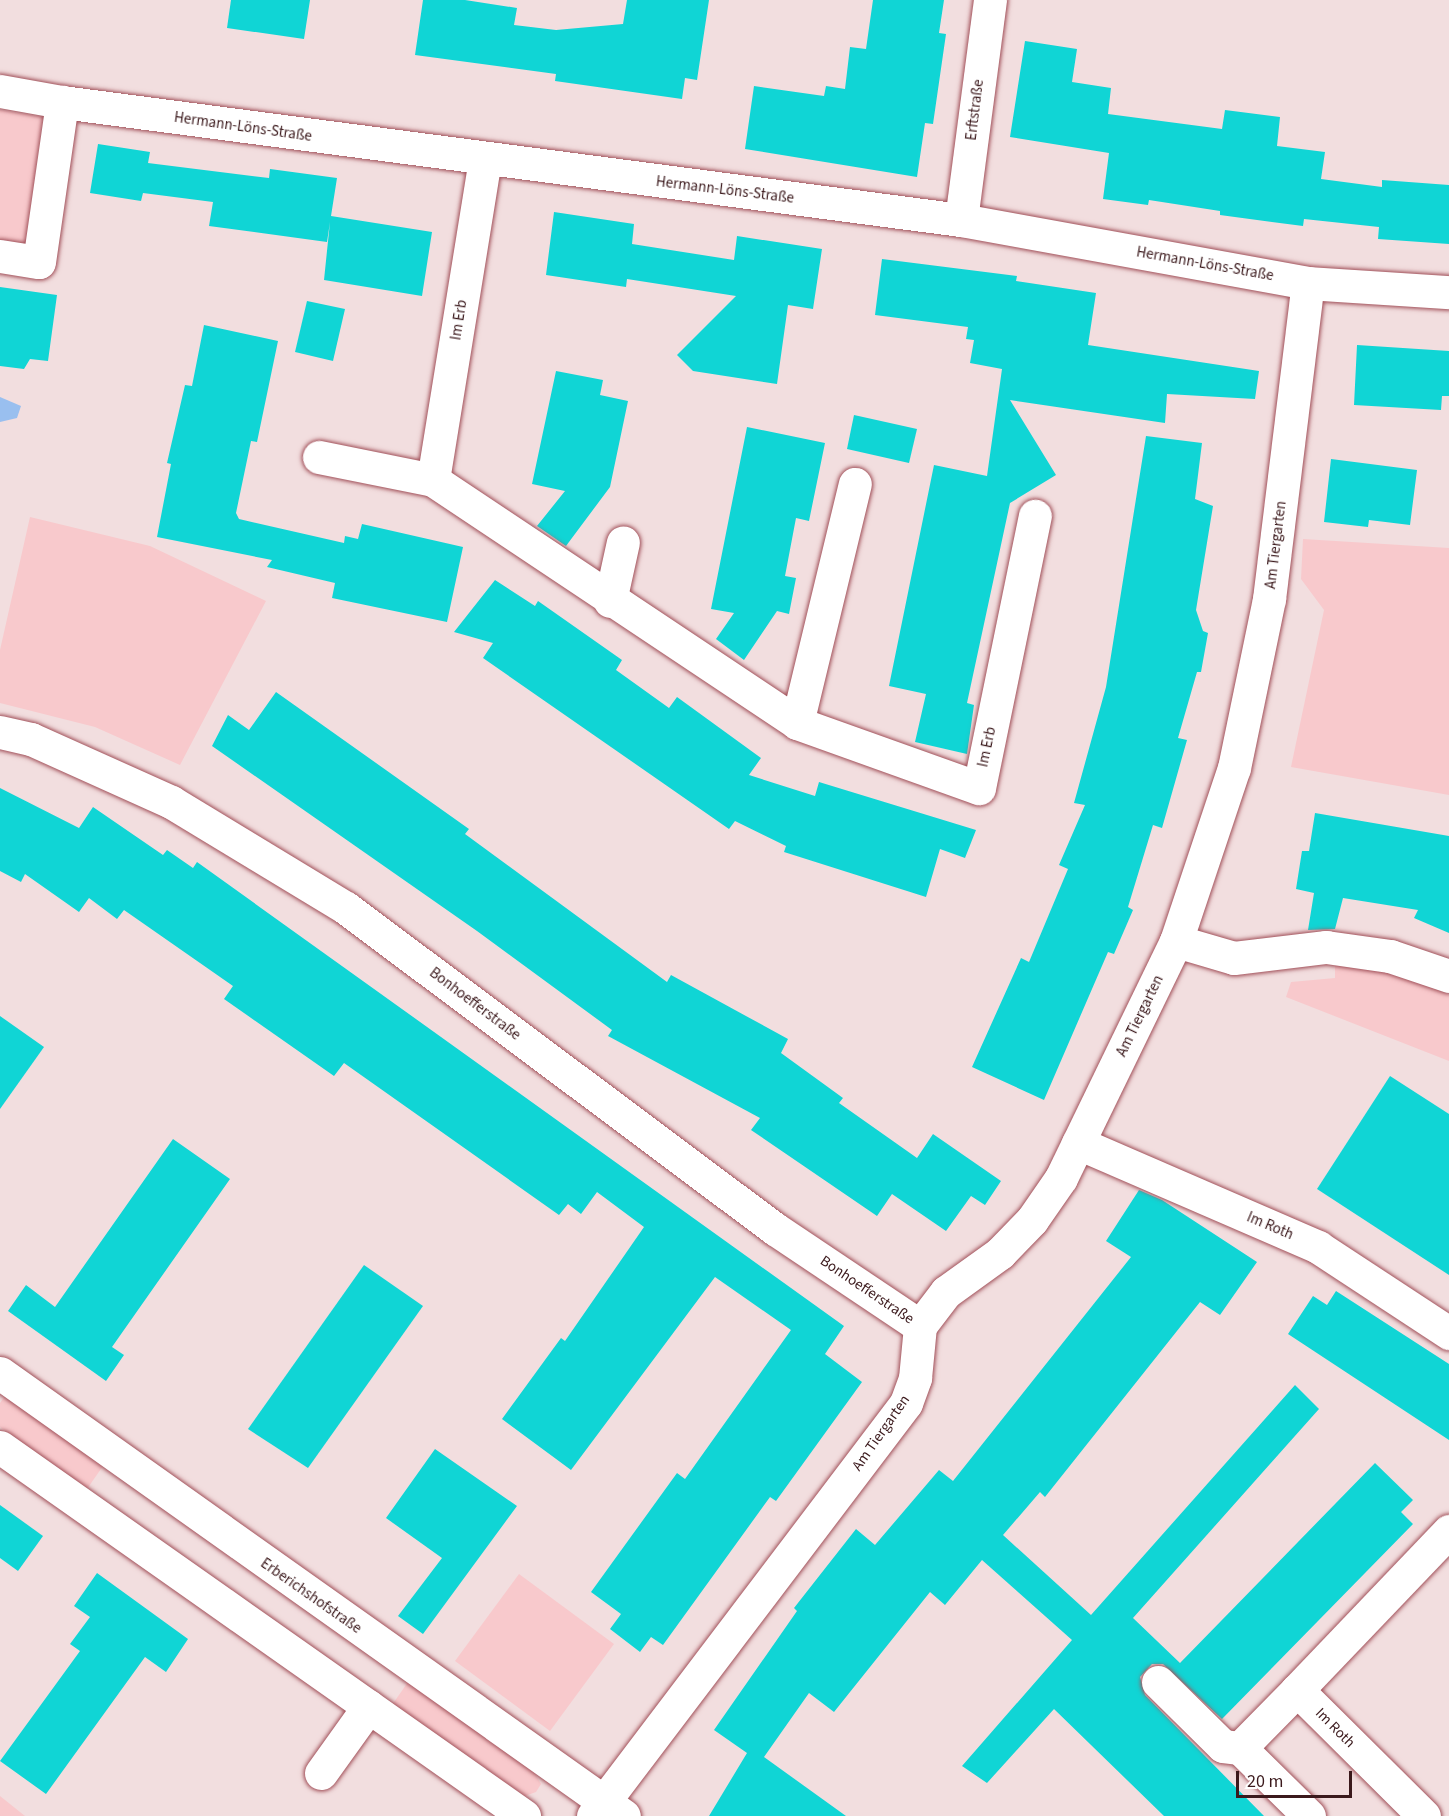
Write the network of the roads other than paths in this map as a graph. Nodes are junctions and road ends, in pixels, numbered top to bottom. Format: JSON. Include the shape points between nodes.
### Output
{"nodes":[{"id":1,"x":990,"y":0,"type":"edge"},
{"id":2,"x":0,"y":91,"type":"edge"},
{"id":3,"x":62,"y":102,"type":"junction"},
{"id":4,"x":485,"y":159,"type":"junction"},
{"id":5,"x":961,"y":220,"type":"junction"},
{"id":6,"x":0,"y":256,"type":"edge"},
{"id":7,"x":1308,"y":283,"type":"junction"},
{"id":8,"x":1449,"y":292,"type":"edge"},
{"id":9,"x":319,"y":457,"type":"dead end"},
{"id":10,"x":433,"y":480,"type":"junction"},
{"id":11,"x":855,"y":484,"type":"dead end"},
{"id":12,"x":1035,"y":516,"type":"dead end"},
{"id":13,"x":623,"y":542,"type":"dead end"},
{"id":14,"x":610,"y":601,"type":"junction"},
{"id":15,"x":797,"y":723,"type":"junction"},
{"id":16,"x":0,"y":732,"type":"edge"},
{"id":17,"x":1176,"y":941,"type":"junction"},
{"id":18,"x":1449,"y":976,"type":"edge"},
{"id":19,"x":1078,"y":1143,"type":"junction"},
{"id":20,"x":920,"y":1326,"type":"junction"},
{"id":21,"x":1449,"y":1333,"type":"edge"},
{"id":22,"x":0,"y":1372,"type":"edge"},
{"id":23,"x":0,"y":1447,"type":"edge"},
{"id":24,"x":1447,"y":1538,"type":"edge"},
{"id":25,"x":1158,"y":1682,"type":"dead end"},
{"id":26,"x":1297,"y":1690,"type":"junction"},
{"id":27,"x":369,"y":1706,"type":"junction"},
{"id":28,"x":1240,"y":1748,"type":"junction"},
{"id":29,"x":321,"y":1773,"type":"dead end"},
{"id":30,"x":607,"y":1811,"type":"edge"},
{"id":31,"x":524,"y":1816,"type":"edge"},
{"id":32,"x":1309,"y":1816,"type":"edge"},
{"id":33,"x":1424,"y":1816,"type":"edge"}],
"edges":[{"from":1,"to":5,"type":"street","name":"Erftstraße"},
{"from":2,"to":3,"type":"street","name":"Hermann-Löns-Straße"},
{"from":3,"to":4,"type":"street","name":"Hermann-Löns-Straße"},
{"from":3,"to":6,"type":"street","via":[[39,262]]},
{"from":4,"to":5,"type":"street","name":"Hermann-Löns-Straße"},
{"from":4,"to":10,"type":"street","name":"Im Erb"},
{"from":5,"to":7,"type":"street","name":"Hermann-Löns-Straße"},
{"from":7,"to":8,"type":"street","name":"Hermann-Löns-Straße"},
{"from":7,"to":17,"type":"street","name":"Am Tiergarten","via":[[1269,599],[1234,768]]},
{"from":9,"to":10,"type":"street","name":"Im Erb"},
{"from":10,"to":14,"type":"street","name":"Im Erb"},
{"from":11,"to":15,"type":"street"},
{"from":12,"to":15,"type":"street","name":"Im Erb","via":[[979,788]]},
{"from":13,"to":14,"type":"street"},
{"from":14,"to":15,"type":"street","name":"Im Erb"},
{"from":16,"to":20,"type":"street","name":"Bonhoefferstraße","via":[[31,739],[171,802],[346,908],[775,1229]]},
{"from":17,"to":18,"type":"street","via":[[1234,958],[1326,947],[1390,956]]},
{"from":17,"to":19,"type":"street","name":"Am Tiergarten"},
{"from":19,"to":20,"type":"street","name":"Am Tiergarten","via":[[1061,1178],[1032,1220],[1000,1253],[946,1292]]},
{"from":19,"to":21,"type":"street","name":"Im Roth","via":[[1318,1247]]},
{"from":20,"to":30,"type":"street","name":"Am Tiergarten","via":[[915,1378],[906,1403]]},
{"from":22,"to":30,"type":"street","name":"Erberichshofstraße"},
{"from":23,"to":27,"type":"street"},
{"from":24,"to":26,"type":"street"},
{"from":25,"to":28,"type":"street","via":[[1222,1746]]},
{"from":26,"to":28,"type":"street"},
{"from":26,"to":33,"type":"street","name":"Im Roth"},
{"from":27,"to":29,"type":"street"},
{"from":27,"to":31,"type":"street"},
{"from":28,"to":32,"type":"street"}]}
